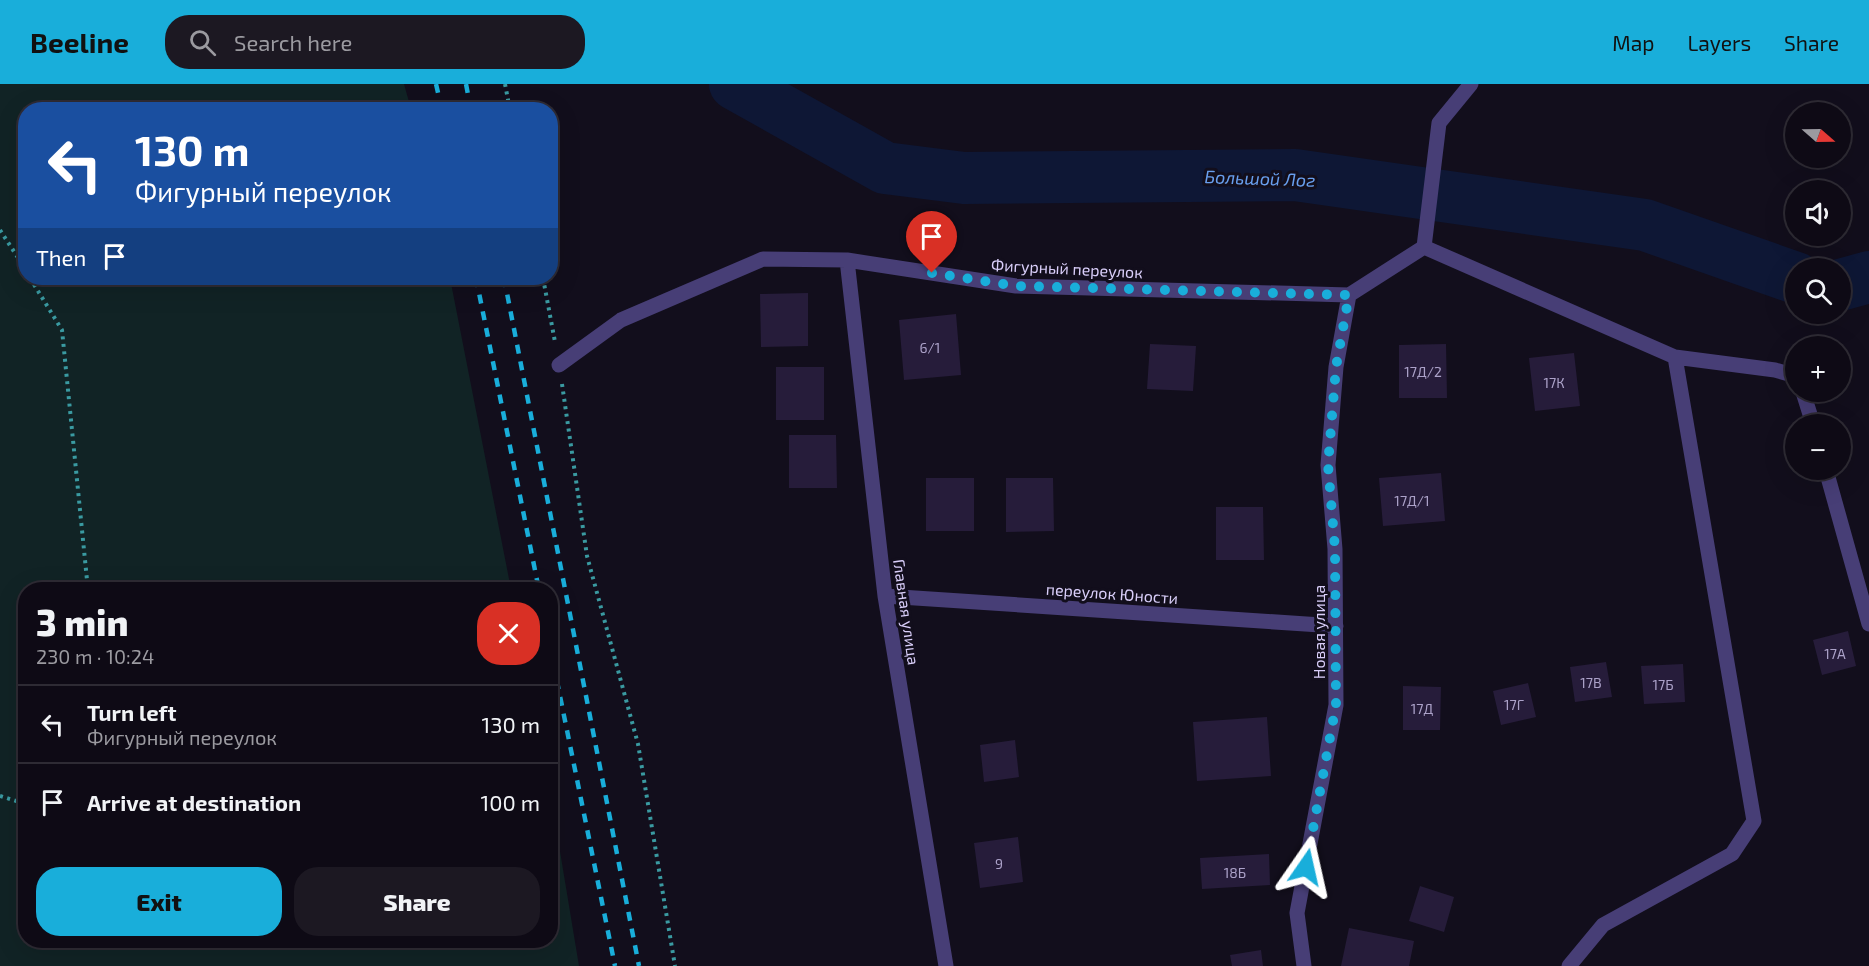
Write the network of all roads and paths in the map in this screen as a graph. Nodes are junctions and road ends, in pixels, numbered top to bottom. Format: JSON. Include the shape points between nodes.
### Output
{"nodes":[{"id":1,"x":505,"y":84,"type":"edge"},
{"id":2,"x":1471,"y":84,"type":"edge"},
{"id":3,"x":508,"y":102,"type":"edge"},
{"id":4,"x":0,"y":230,"type":"edge"},
{"id":5,"x":1424,"y":248,"type":"junction"},
{"id":6,"x":18,"y":258,"type":"edge"},
{"id":7,"x":848,"y":260,"type":"junction"},
{"id":8,"x":34,"y":285,"type":"edge"},
{"id":9,"x":544,"y":285,"type":"edge"},
{"id":10,"x":1349,"y":295,"type":"junction"},
{"id":11,"x":1675,"y":357,"type":"junction"},
{"id":12,"x":560,"y":365,"type":"junction"},
{"id":13,"x":1785,"y":373,"type":"edge"},
{"id":14,"x":1829,"y":480,"type":"edge"},
{"id":15,"x":87,"y":582,"type":"edge"},
{"id":16,"x":885,"y":597,"type":"junction"},
{"id":17,"x":1869,"y":624,"type":"edge"},
{"id":18,"x":1336,"y":626,"type":"junction"},
{"id":19,"x":0,"y":796,"type":"edge"},
{"id":20,"x":18,"y":802,"type":"edge"},
{"id":21,"x":675,"y":966,"type":"edge"},
{"id":22,"x":946,"y":966,"type":"edge"},
{"id":23,"x":1304,"y":966,"type":"edge"},
{"id":24,"x":1569,"y":966,"type":"edge"}],
"edges":[{"from":1,"to":3,"type":"path"},
{"from":2,"to":5,"type":"street","via":[[1439,123]]},
{"from":4,"to":6,"type":"path"},
{"from":5,"to":10,"type":"street"},
{"from":5,"to":11,"type":"street"},
{"from":7,"to":10,"type":"street","name":"Фигурный переулок","via":[[1016,286]]},
{"from":7,"to":12,"type":"street","name":"Фигурный переулок","via":[[763,259],[621,320]]},
{"from":7,"to":16,"type":"street","name":"Главная улица"},
{"from":8,"to":15,"type":"path","via":[[62,330]]},
{"from":9,"to":12,"type":"path"},
{"from":10,"to":18,"type":"street","name":"Новая улица","via":[[1336,367],[1328,465]]},
{"from":11,"to":13,"type":"street"},
{"from":11,"to":24,"type":"street","via":[[1754,821],[1732,854],[1603,925]]},
{"from":12,"to":21,"type":"path","via":[[587,556],[638,744]]},
{"from":14,"to":17,"type":"street"},
{"from":16,"to":18,"type":"street","name":"переулок Юности"},
{"from":16,"to":22,"type":"street","name":"Главная улица"},
{"from":18,"to":23,"type":"street","name":"Новая улица","via":[[1336,705],[1297,913]]},
{"from":19,"to":20,"type":"path"}]}
